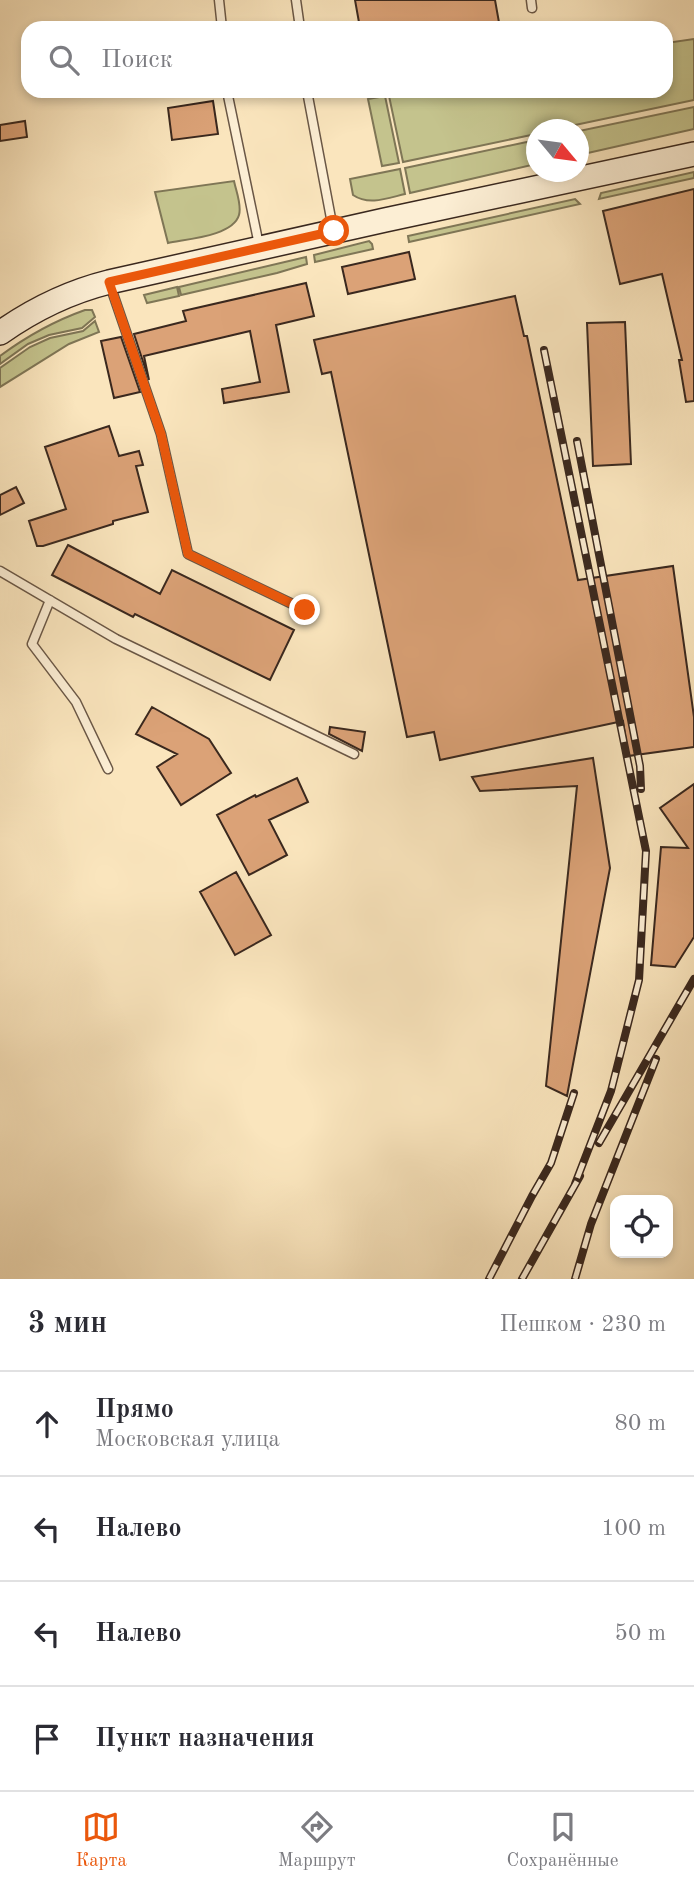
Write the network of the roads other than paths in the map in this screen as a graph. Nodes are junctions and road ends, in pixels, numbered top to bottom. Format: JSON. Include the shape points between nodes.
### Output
{"nodes":[{"id":1,"x":219,"y":0,"type":"edge"},
{"id":2,"x":296,"y":0,"type":"edge"},
{"id":3,"x":221,"y":21,"type":"edge"},
{"id":4,"x":299,"y":21,"type":"edge"},
{"id":5,"x":229,"y":98,"type":"edge"},
{"id":6,"x":308,"y":98,"type":"edge"},
{"id":7,"x":694,"y":154,"type":"edge"},
{"id":8,"x":334,"y":231,"type":"junction"},
{"id":9,"x":260,"y":248,"type":"junction"},
{"id":10,"x":109,"y":282,"type":"junction"},
{"id":11,"x":0,"y":333,"type":"edge"},
{"id":12,"x":0,"y":571,"type":"edge"},
{"id":13,"x":50,"y":600,"type":"junction"},
{"id":14,"x":305,"y":610,"type":"dead end"},
{"id":15,"x":354,"y":754,"type":"dead end"},
{"id":16,"x":108,"y":769,"type":"dead end"}],
"edges":[{"from":1,"to":3,"type":"lane"},
{"from":2,"to":4,"type":"lane"},
{"from":5,"to":9,"type":"lane"},
{"from":6,"to":8,"type":"lane"},
{"from":7,"to":8,"type":"main road"},
{"from":8,"to":9,"type":"main road"},
{"from":9,"to":10,"type":"main road"},
{"from":10,"to":11,"type":"main road","via":[[65,295]]},
{"from":10,"to":14,"type":"lane","via":[[161,434],[188,554]]},
{"from":12,"to":13,"type":"lane"},
{"from":13,"to":15,"type":"lane","via":[[116,639]]},
{"from":13,"to":16,"type":"lane","via":[[32,644],[76,702]]}]}
